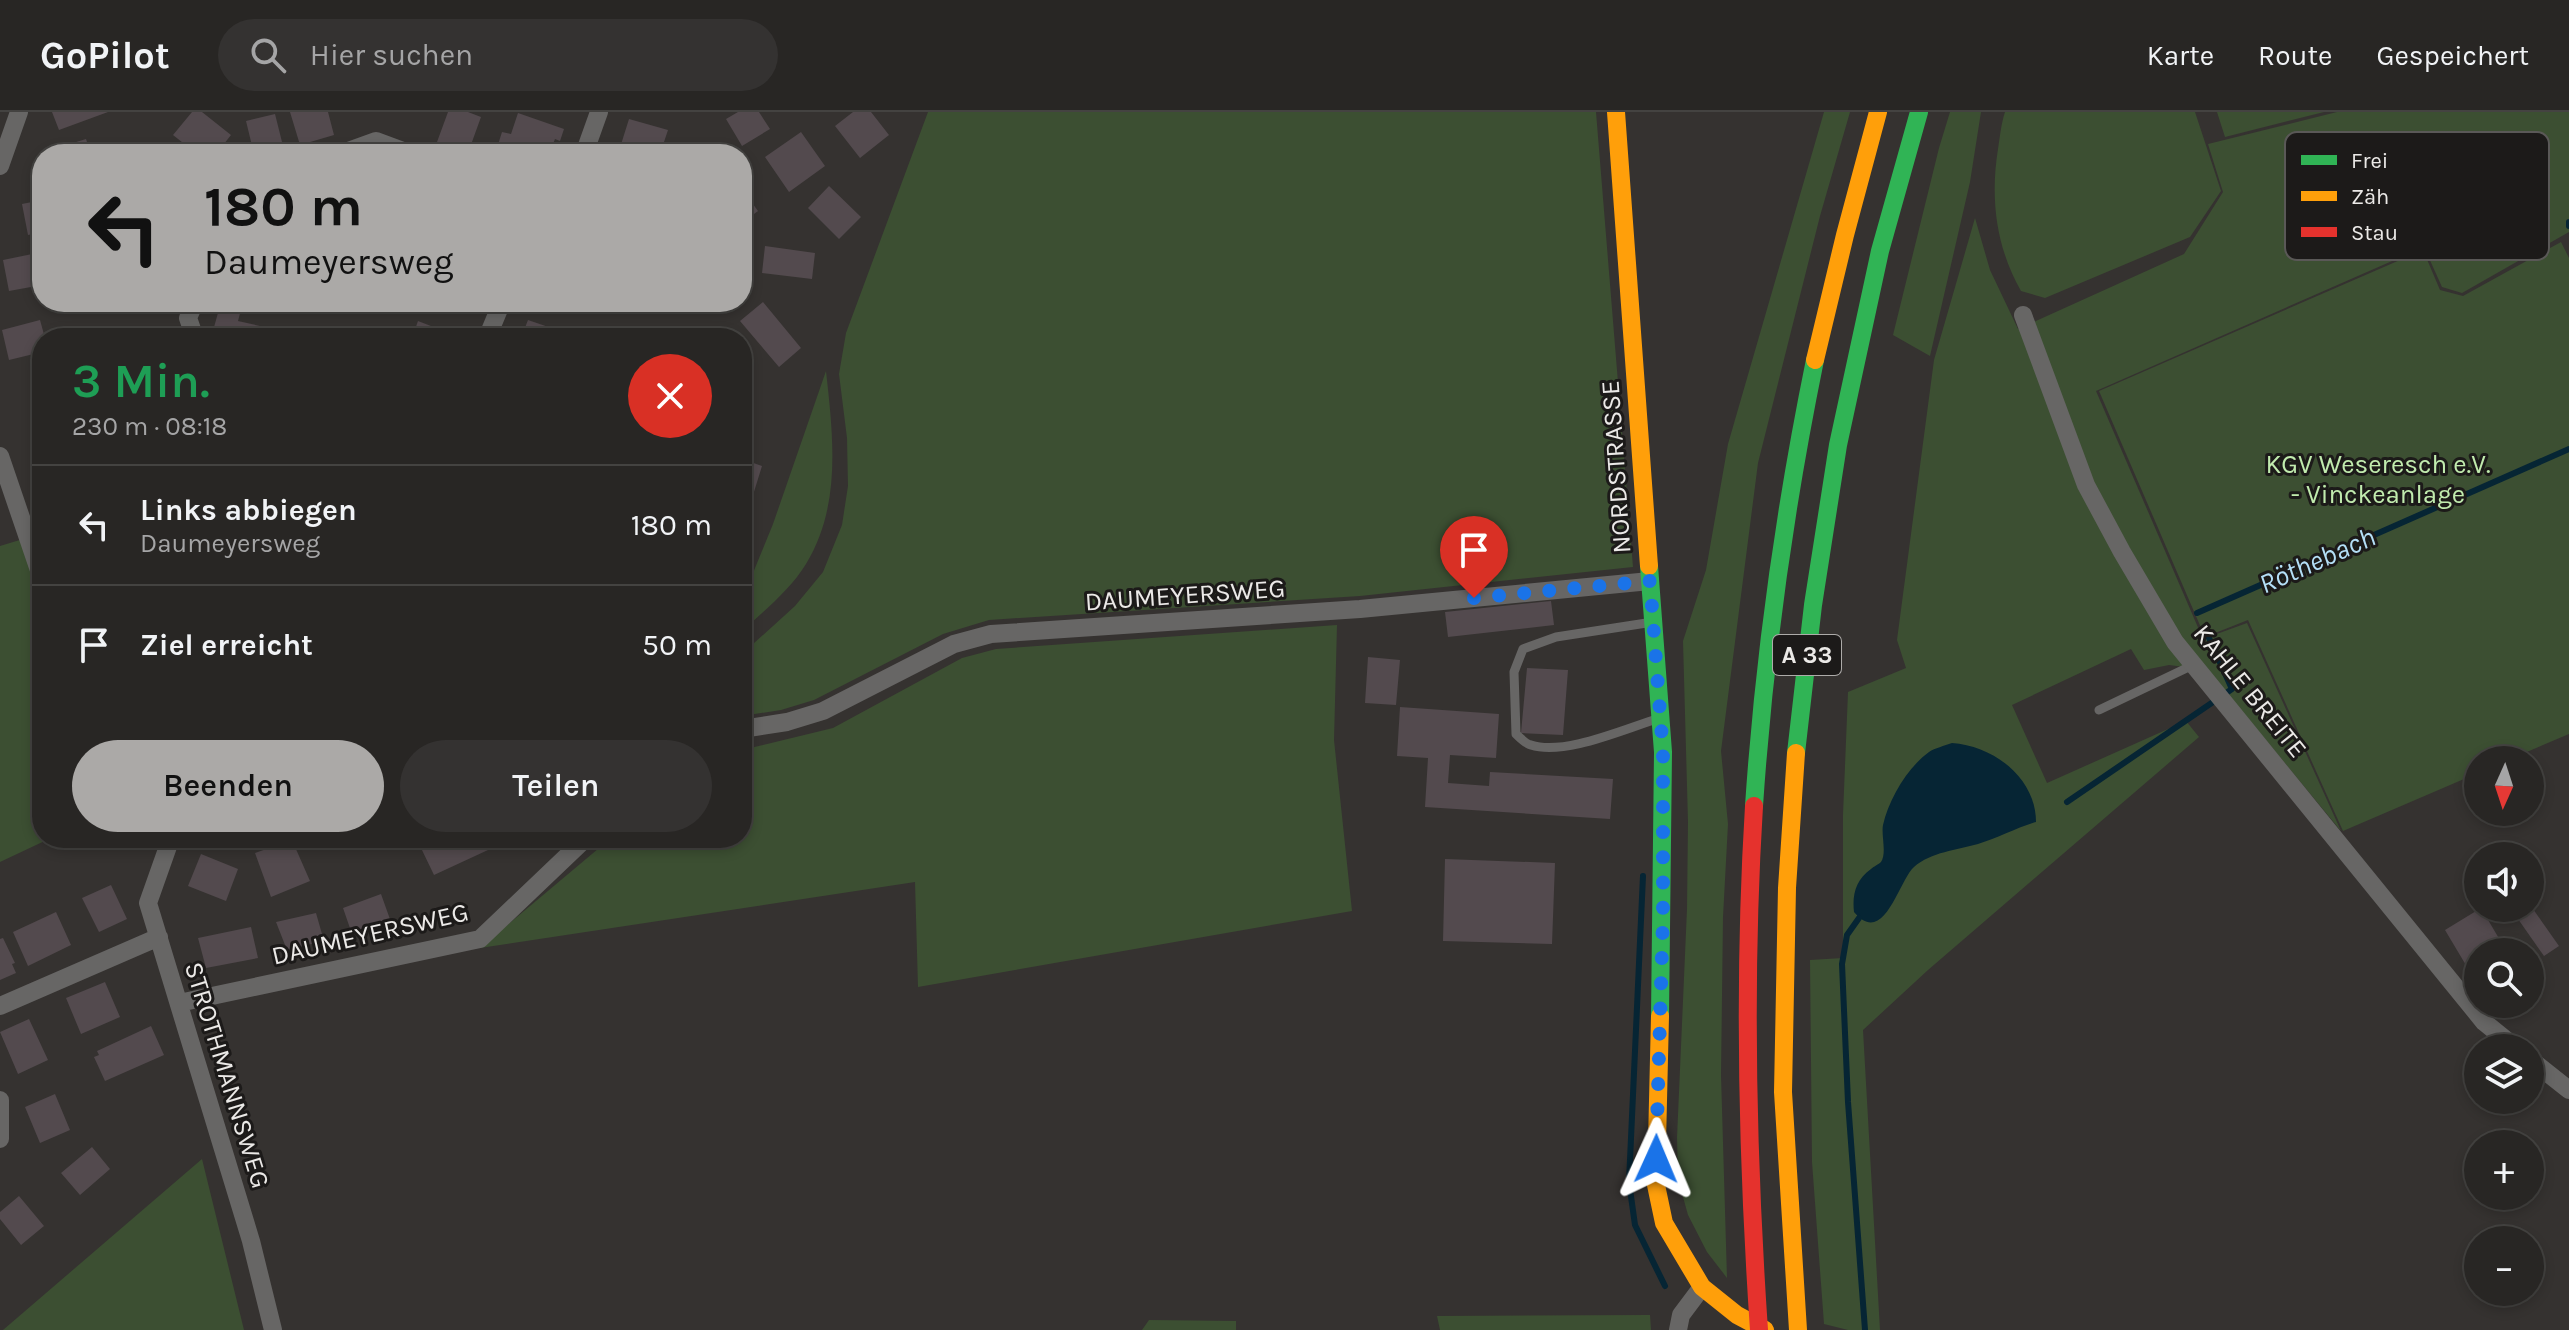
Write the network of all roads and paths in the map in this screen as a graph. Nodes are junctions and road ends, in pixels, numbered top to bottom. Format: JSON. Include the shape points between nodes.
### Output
{"nodes":[{"id":1,"x":19,"y":112,"type":"edge"},
{"id":2,"x":599,"y":112,"type":"edge"},
{"id":3,"x":1616,"y":112,"type":"edge"},
{"id":4,"x":1878,"y":112,"type":"edge"},
{"id":5,"x":1919,"y":112,"type":"edge"},
{"id":6,"x":588,"y":144,"type":"edge"},
{"id":7,"x":0,"y":166,"type":"edge"},
{"id":8,"x":2023,"y":315,"type":"dead end"},
{"id":9,"x":0,"y":456,"type":"edge"},
{"id":10,"x":32,"y":550,"type":"edge"},
{"id":11,"x":1650,"y":581,"type":"junction"},
{"id":12,"x":1653,"y":622,"type":"junction"},
{"id":13,"x":2193,"y":665,"type":"junction"},
{"id":14,"x":2099,"y":710,"type":"dead end"},
{"id":15,"x":1660,"y":718,"type":"junction"},
{"id":16,"x":752,"y":727,"type":"edge"},
{"id":17,"x":167,"y":848,"type":"edge"},
{"id":18,"x":576,"y":848,"type":"edge"},
{"id":19,"x":159,"y":937,"type":"junction"},
{"id":20,"x":179,"y":1003,"type":"junction"},
{"id":21,"x":0,"y":1006,"type":"edge"},
{"id":22,"x":2499,"y":1034,"type":"edge"},
{"id":23,"x":2544,"y":1070,"type":"edge"},
{"id":24,"x":2569,"y":1090,"type":"edge"},
{"id":25,"x":0,"y":1100,"type":"edge"},
{"id":26,"x":0,"y":1139,"type":"edge"},
{"id":27,"x":1702,"y":1287,"type":"junction"},
{"id":28,"x":273,"y":1330,"type":"edge"},
{"id":29,"x":1678,"y":1330,"type":"edge"},
{"id":30,"x":1762,"y":1330,"type":"edge"},
{"id":31,"x":1798,"y":1330,"type":"edge"}],
"edges":[{"from":1,"to":7,"type":"street"},
{"from":2,"to":6,"type":"street"},
{"from":3,"to":11,"type":"main road","name":"NORDSTRASSE"},
{"from":4,"to":30,"type":"main road","number":"A 33","via":[[1842,244],[1799,441],[1758,747],[1746,1029],[1750,1202]]},
{"from":5,"to":31,"type":"main road","number":"A 33","via":[[1880,251],[1838,445],[1796,747],[1783,1092]]},
{"from":8,"to":13,"type":"street","name":"KAHLE BREITE","via":[[2086,485]]},
{"from":9,"to":10,"type":"street"},
{"from":11,"to":12,"type":"main road","name":"NORDSTRASSE"},
{"from":11,"to":16,"type":"street","name":"DAUMEYERSWEG","via":[[1360,609],[991,634],[954,644],[823,711]]},
{"from":12,"to":15,"type":"main road","name":"NORDSTRASSE"},
{"from":12,"to":15,"type":"lane","via":[[1556,637],[1523,649],[1514,672],[1516,734],[1529,745],[1573,745]]},
{"from":13,"to":14,"type":"lane"},
{"from":13,"to":22,"type":"street","name":"KAHLE BREITE"},
{"from":15,"to":27,"type":"main road","name":"NORDSTRASSE","via":[[1663,917],[1656,1185],[1664,1223]]},
{"from":17,"to":19,"type":"street","name":"STROTHMANNSWEG","via":[[148,903]]},
{"from":18,"to":20,"type":"street","name":"DAUMEYERSWEG","via":[[480,939]]},
{"from":19,"to":20,"type":"street","name":"STROTHMANNSWEG"},
{"from":19,"to":21,"type":"street"},
{"from":20,"to":28,"type":"street","name":"STROTHMANNSWEG"},
{"from":23,"to":24,"type":"street"},
{"from":25,"to":26,"type":"street"},
{"from":27,"to":29,"type":"street","via":[[1681,1315]]},
{"from":27,"to":30,"type":"main road","name":"NORDSTRASSE"}]}
